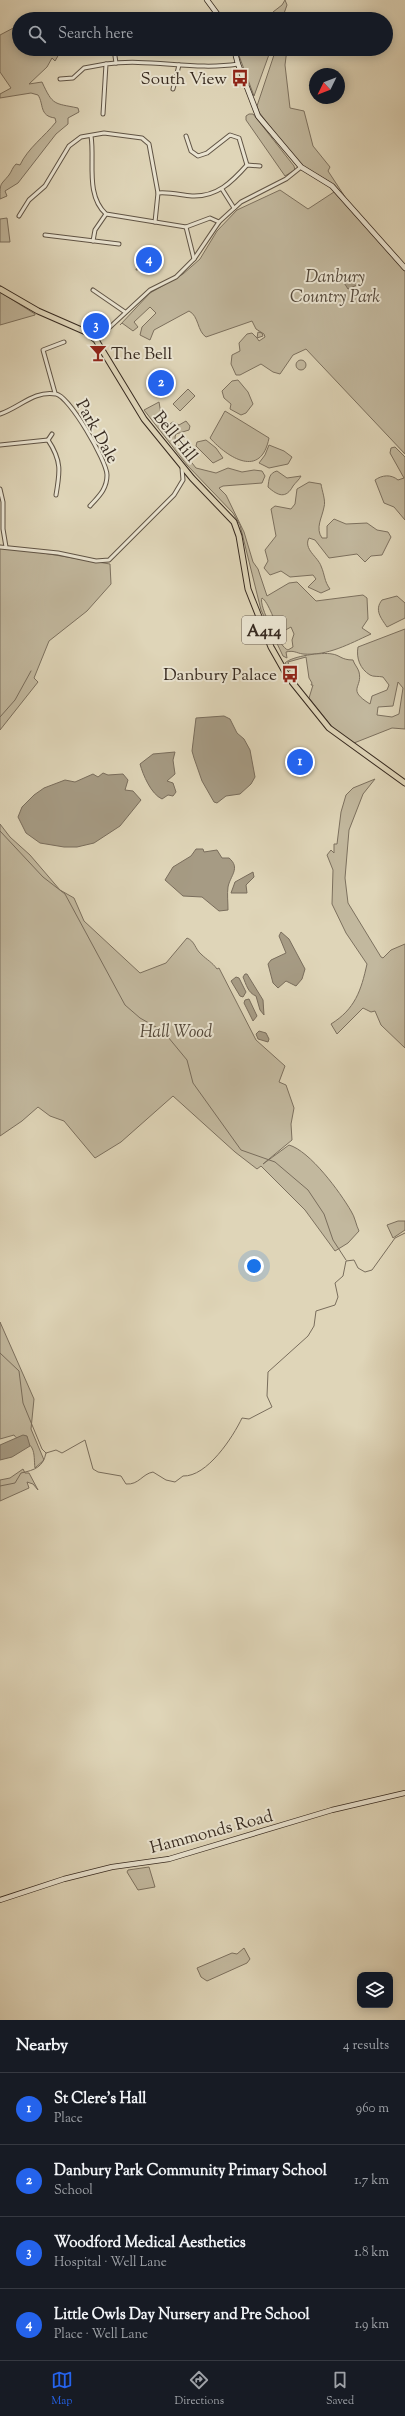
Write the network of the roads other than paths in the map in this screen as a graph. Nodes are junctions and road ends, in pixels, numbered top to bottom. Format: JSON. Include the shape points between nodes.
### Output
{"nodes":[{"id":1,"x":207,"y":0,"type":"edge"},
{"id":2,"x":216,"y":12,"type":"edge"},
{"id":3,"x":115,"y":56,"type":"edge"},
{"id":4,"x":236,"y":56,"type":"edge"},
{"id":5,"x":116,"y":63,"type":"junction"},
{"id":6,"x":106,"y":64,"type":"junction"},
{"id":7,"x":238,"y":64,"type":"junction"},
{"id":8,"x":179,"y":65,"type":"junction"},
{"id":9,"x":60,"y":80,"type":"dead end"},
{"id":10,"x":173,"y":89,"type":"dead end"},
{"id":11,"x":103,"y":114,"type":"dead end"},
{"id":12,"x":91,"y":136,"type":"junction"},
{"id":13,"x":186,"y":136,"type":"dead end"},
{"id":14,"x":246,"y":164,"type":"junction"},
{"id":15,"x":260,"y":166,"type":"dead end"},
{"id":16,"x":301,"y":167,"type":"junction"},
{"id":17,"x":222,"y":189,"type":"junction"},
{"id":18,"x":158,"y":194,"type":"junction"},
{"id":19,"x":234,"y":208,"type":"junction"},
{"id":20,"x":106,"y":214,"type":"junction"},
{"id":21,"x":19,"y":216,"type":"dead end"},
{"id":22,"x":155,"y":222,"type":"junction"},
{"id":23,"x":219,"y":222,"type":"junction"},
{"id":24,"x":186,"y":227,"type":"junction"},
{"id":25,"x":45,"y":235,"type":"dead end"},
{"id":26,"x":93,"y":241,"type":"junction"},
{"id":27,"x":119,"y":244,"type":"dead end"},
{"id":28,"x":194,"y":260,"type":"junction"},
{"id":29,"x":405,"y":268,"type":"edge"},
{"id":30,"x":0,"y":289,"type":"edge"},
{"id":31,"x":93,"y":290,"type":"dead end"},
{"id":32,"x":125,"y":312,"type":"junction"},
{"id":33,"x":96,"y":340,"type":"junction"},
{"id":34,"x":64,"y":342,"type":"dead end"},
{"id":35,"x":55,"y":393,"type":"junction"},
{"id":36,"x":0,"y":414,"type":"edge"},
{"id":37,"x":52,"y":434,"type":"dead end"},
{"id":38,"x":48,"y":440,"type":"junction"},
{"id":39,"x":0,"y":445,"type":"edge"},
{"id":40,"x":182,"y":466,"type":"junction"},
{"id":41,"x":192,"y":478,"type":"junction"},
{"id":42,"x":183,"y":480,"type":"junction"},
{"id":43,"x":0,"y":489,"type":"edge"},
{"id":44,"x":56,"y":495,"type":"dead end"},
{"id":45,"x":90,"y":506,"type":"dead end"},
{"id":46,"x":5,"y":541,"type":"junction"},
{"id":47,"x":0,"y":545,"type":"edge"},
{"id":48,"x":6,"y":547,"type":"junction"},
{"id":49,"x":405,"y":783,"type":"edge"},
{"id":50,"x":405,"y":1793,"type":"edge"},
{"id":51,"x":0,"y":1900,"type":"edge"}],
"edges":[{"from":1,"to":2,"type":"street"},
{"from":3,"to":5,"type":"street"},
{"from":4,"to":7,"type":"street"},
{"from":5,"to":6,"type":"street"},
{"from":5,"to":8,"type":"street"},
{"from":6,"to":9,"type":"street","via":[[84,68],[73,78]]},
{"from":6,"to":11,"type":"street"},
{"from":7,"to":8,"type":"street","via":[[216,67]]},
{"from":7,"to":16,"type":"street","via":[[258,116]]},
{"from":8,"to":10,"type":"street"},
{"from":12,"to":18,"type":"street","via":[[104,133],[146,141],[149,144]]},
{"from":12,"to":20,"type":"street","via":[[92,177],[98,201]]},
{"from":12,"to":21,"type":"street","via":[[81,138],[69,146],[45,186],[29,200]]},
{"from":13,"to":14,"type":"street","via":[[191,151],[198,156],[207,153],[230,135],[235,135],[239,138]]},
{"from":14,"to":15,"type":"street"},
{"from":14,"to":17,"type":"street"},
{"from":16,"to":19,"type":"street","via":[[286,179],[252,195]]},
{"from":16,"to":29,"type":"street","via":[[332,186]]},
{"from":17,"to":18,"type":"street","via":[[196,196],[171,192]]},
{"from":17,"to":19,"type":"street"},
{"from":18,"to":22,"type":"street"},
{"from":19,"to":23,"type":"street"},
{"from":20,"to":22,"type":"street"},
{"from":20,"to":26,"type":"street","via":[[95,230]]},
{"from":22,"to":24,"type":"street"},
{"from":23,"to":24,"type":"street","via":[[210,218]]},
{"from":23,"to":28,"type":"street"},
{"from":24,"to":28,"type":"street"},
{"from":25,"to":26,"type":"street"},
{"from":26,"to":27,"type":"street"},
{"from":28,"to":32,"type":"street","via":[[176,277],[150,290]]},
{"from":30,"to":33,"type":"main road","name":"Bell Hill","number":"A414","via":[[38,311],[86,332]]},
{"from":31,"to":32,"type":"street"},
{"from":32,"to":33,"type":"street"},
{"from":33,"to":40,"type":"main road","name":"Bell Hill","number":"A414","via":[[133,403]]},
{"from":34,"to":35,"type":"street","name":"Park Dale","via":[[43,350]]},
{"from":35,"to":36,"type":"street","name":"Park Dale","via":[[37,395]]},
{"from":35,"to":45,"type":"street","name":"Park Dale","via":[[70,403],[101,457],[107,474],[105,489]]},
{"from":37,"to":38,"type":"street"},
{"from":38,"to":39,"type":"street"},
{"from":38,"to":44,"type":"street","via":[[57,454],[60,472]]},
{"from":40,"to":41,"type":"main road","name":"Bell Hill","number":"A414"},
{"from":40,"to":42,"type":"street"},
{"from":41,"to":42,"type":"street"},
{"from":41,"to":49,"type":"main road","number":"A414","via":[[234,522],[239,536],[248,589],[271,647],[288,677],[329,728]]},
{"from":42,"to":48,"type":"street","via":[[174,496],[109,560],[96,561],[58,552]]},
{"from":43,"to":46,"type":"street","via":[[4,502]]},
{"from":46,"to":47,"type":"street"},
{"from":46,"to":48,"type":"street"},
{"from":47,"to":48,"type":"street"},
{"from":50,"to":51,"type":"street","name":"Hammonds Road","via":[[332,1810],[169,1859],[64,1879]]}]}
